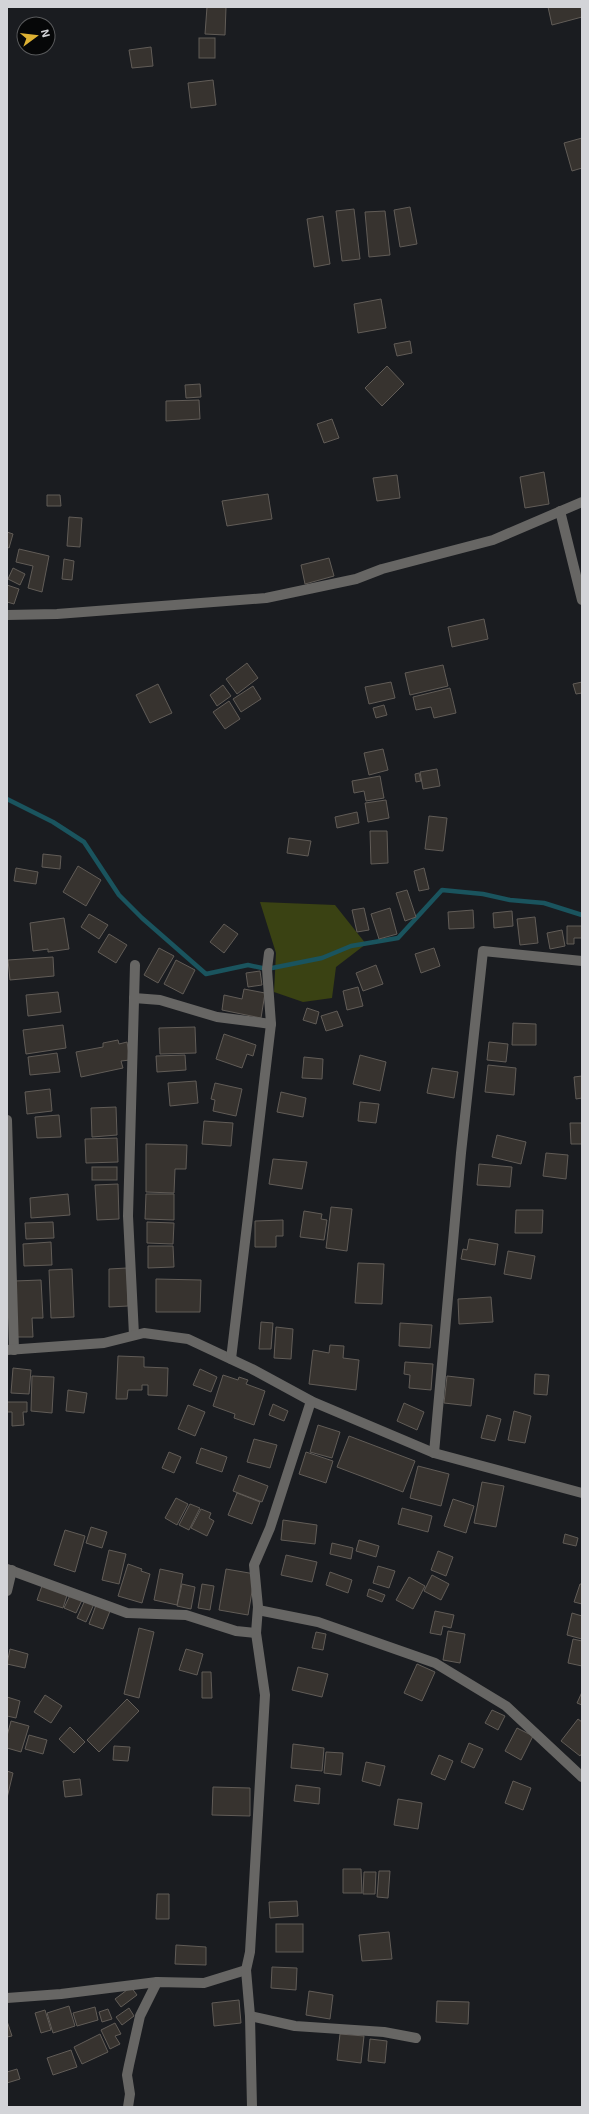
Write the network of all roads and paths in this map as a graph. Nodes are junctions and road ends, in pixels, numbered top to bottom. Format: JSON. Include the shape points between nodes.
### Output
{"nodes":[{"id":1,"x":582,"y":502,"type":"edge"},
{"id":2,"x":560,"y":511,"type":"junction"},
{"id":3,"x":582,"y":600,"type":"edge"},
{"id":4,"x":7,"y":615,"type":"edge"},
{"id":5,"x":269,"y":953,"type":"dead end"},
{"id":6,"x":582,"y":961,"type":"edge"},
{"id":7,"x":135,"y":965,"type":"dead end"},
{"id":8,"x":134,"y":998,"type":"junction"},
{"id":9,"x":271,"y":1024,"type":"junction"},
{"id":10,"x":7,"y":1120,"type":"edge"},
{"id":11,"x":134,"y":1336,"type":"junction"},
{"id":12,"x":11,"y":1350,"type":"edge"},
{"id":13,"x":231,"y":1359,"type":"junction"},
{"id":14,"x":311,"y":1402,"type":"junction"},
{"id":15,"x":434,"y":1454,"type":"junction"},
{"id":16,"x":582,"y":1493,"type":"edge"},
{"id":17,"x":10,"y":1570,"type":"edge"},
{"id":18,"x":7,"y":1591,"type":"edge"},
{"id":19,"x":258,"y":1610,"type":"junction"},
{"id":20,"x":256,"y":1633,"type":"junction"},
{"id":21,"x":582,"y":1777,"type":"edge"},
{"id":22,"x":246,"y":1970,"type":"junction"},
{"id":23,"x":157,"y":1982,"type":"junction"},
{"id":24,"x":7,"y":1998,"type":"edge"},
{"id":25,"x":250,"y":2016,"type":"junction"},
{"id":26,"x":416,"y":2038,"type":"dead end"},
{"id":27,"x":128,"y":2107,"type":"edge"},
{"id":28,"x":252,"y":2107,"type":"edge"}],
"edges":[{"from":1,"to":2,"type":"street"},
{"from":2,"to":3,"type":"street"},
{"from":2,"to":4,"type":"street","via":[[493,540],[382,569],[356,579],[266,598],[57,614]]},
{"from":5,"to":9,"type":"street","via":[[267,969]]},
{"from":6,"to":15,"type":"street","via":[[483,951],[461,1153]]},
{"from":7,"to":8,"type":"street"},
{"from":8,"to":9,"type":"street","via":[[160,1000],[217,1017]]},
{"from":8,"to":11,"type":"street","via":[[128,1216]]},
{"from":9,"to":13,"type":"street"},
{"from":10,"to":12,"type":"street"},
{"from":11,"to":12,"type":"street","via":[[104,1343]]},
{"from":11,"to":13,"type":"street","via":[[144,1333],[188,1339]]},
{"from":13,"to":14,"type":"street"},
{"from":14,"to":15,"type":"street"},
{"from":14,"to":19,"type":"street","via":[[270,1528],[254,1565]]},
{"from":15,"to":16,"type":"street"},
{"from":17,"to":18,"type":"street"},
{"from":17,"to":20,"type":"street","via":[[127,1613],[186,1615],[236,1631]]},
{"from":19,"to":20,"type":"street"},
{"from":19,"to":21,"type":"street","via":[[318,1622],[435,1663],[506,1706]]},
{"from":20,"to":22,"type":"street","via":[[265,1696],[250,1952]]},
{"from":22,"to":23,"type":"street","via":[[204,1983]]},
{"from":22,"to":25,"type":"street"},
{"from":23,"to":24,"type":"street"},
{"from":23,"to":27,"type":"street","via":[[140,2016],[127,2076],[130,2094]]},
{"from":25,"to":26,"type":"street","via":[[295,2026],[384,2032]]},
{"from":25,"to":28,"type":"street"}]}
